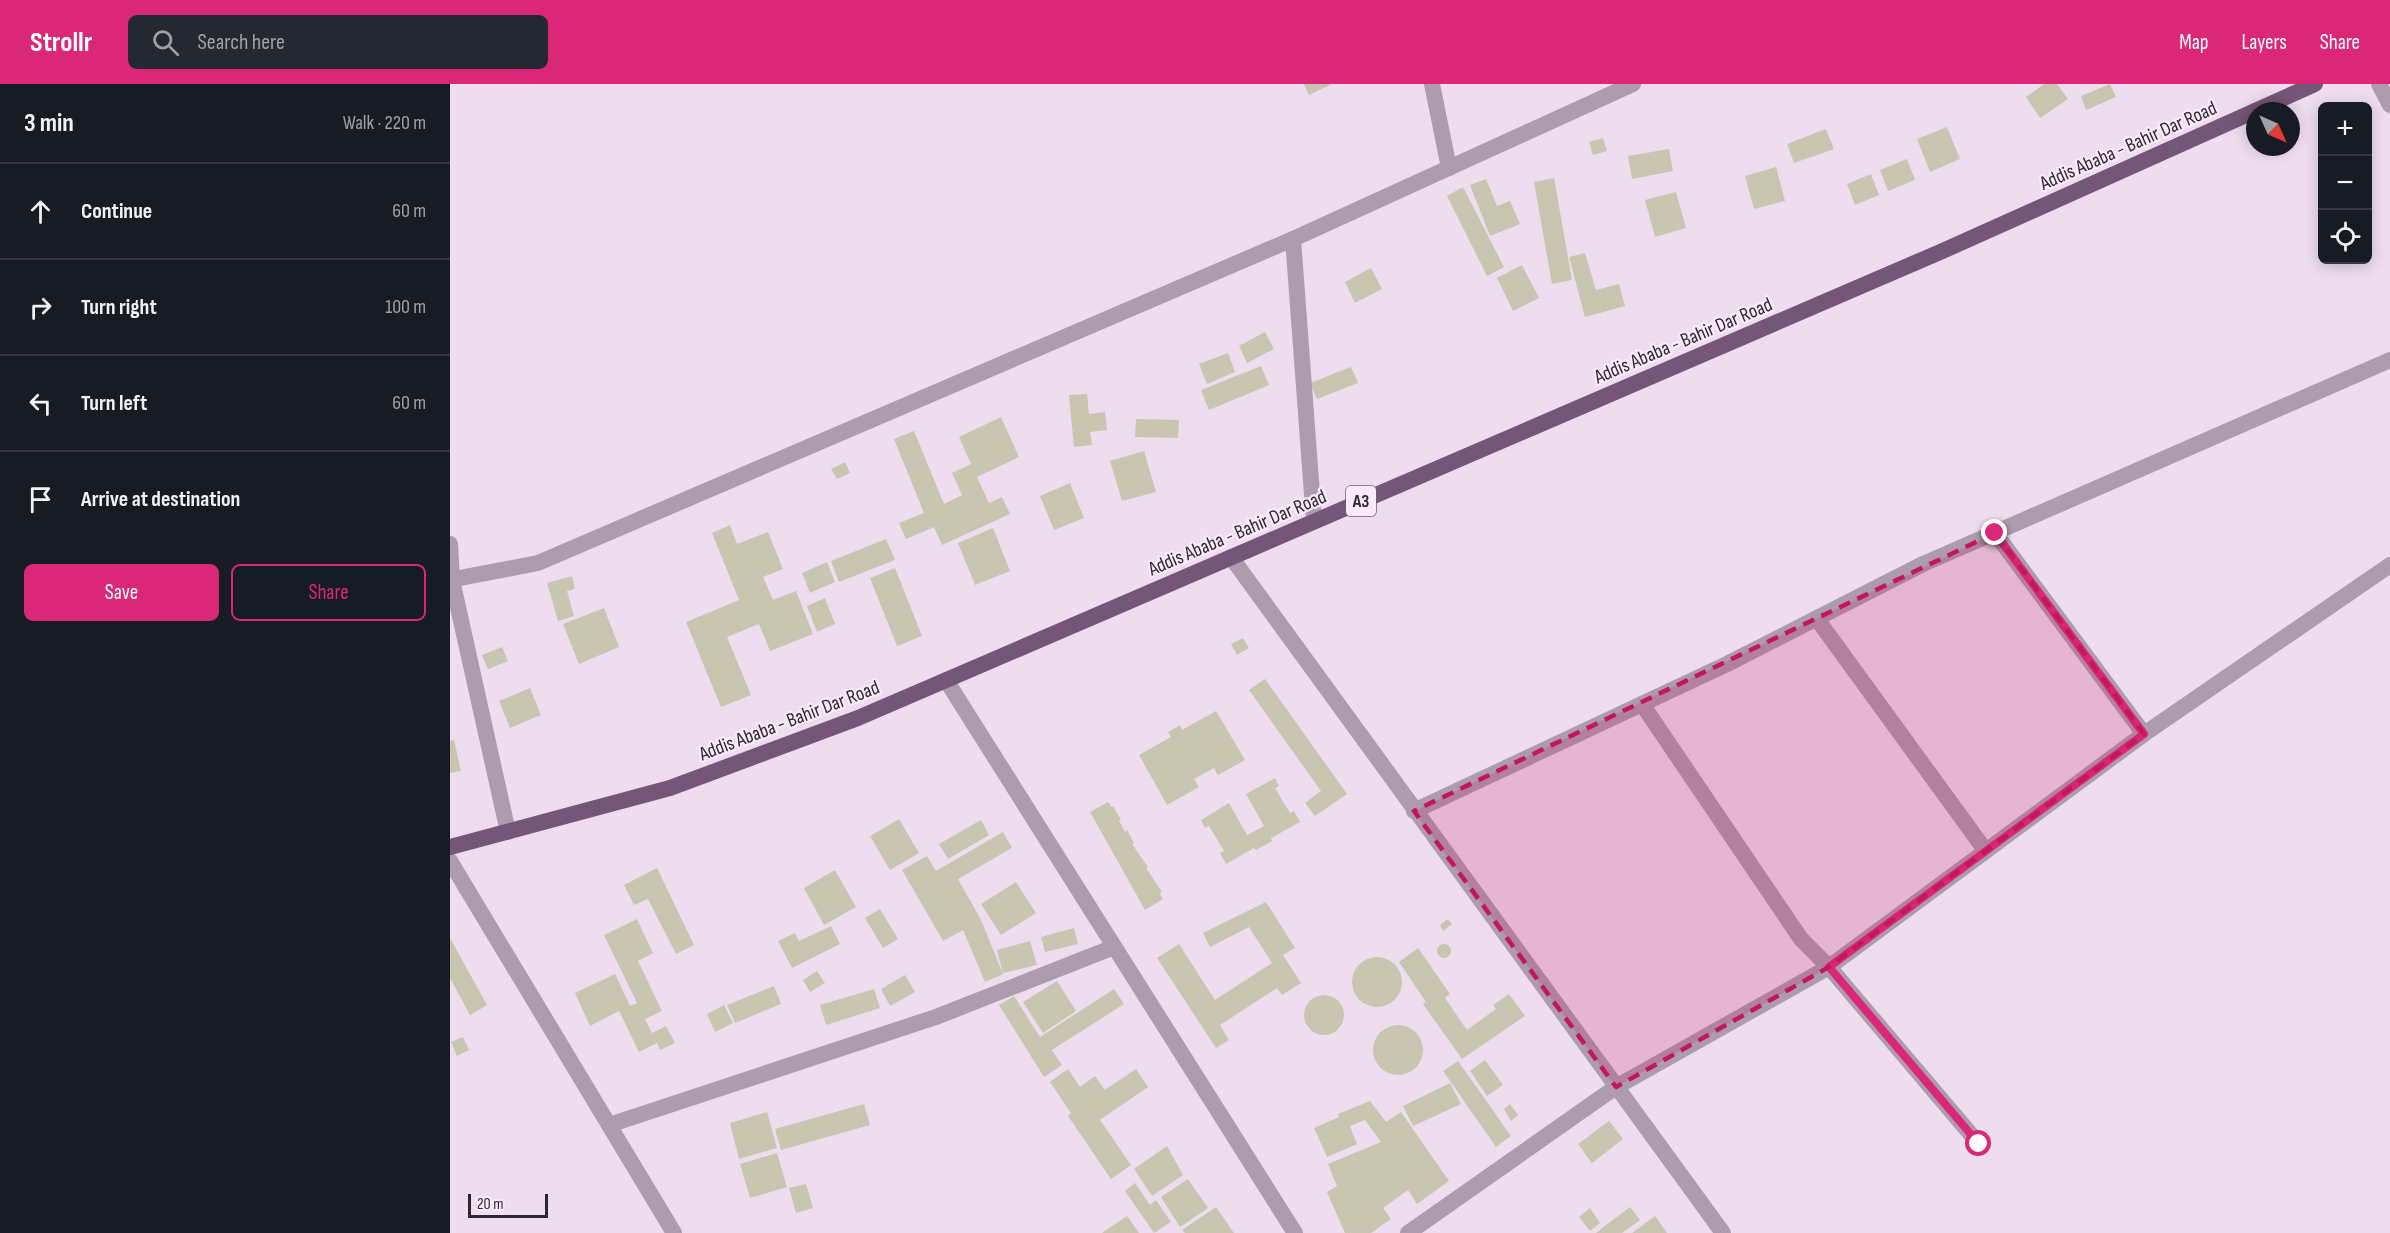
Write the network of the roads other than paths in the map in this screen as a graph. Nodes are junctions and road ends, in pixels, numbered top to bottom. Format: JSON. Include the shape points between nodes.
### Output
{"nodes":[{"id":1,"x":1432,"y":84,"type":"edge"},
{"id":2,"x":1633,"y":84,"type":"edge"},
{"id":3,"x":2316,"y":84,"type":"edge"},
{"id":4,"x":2379,"y":84,"type":"edge"},
{"id":5,"x":2275,"y":102,"type":"edge"},
{"id":6,"x":2390,"y":105,"type":"edge"},
{"id":7,"x":2246,"y":115,"type":"edge"},
{"id":8,"x":1449,"y":168,"type":"junction"},
{"id":9,"x":1293,"y":239,"type":"junction"},
{"id":10,"x":2390,"y":360,"type":"edge"},
{"id":11,"x":1314,"y":521,"type":"junction"},
{"id":12,"x":1995,"y":533,"type":"junction"},
{"id":13,"x":450,"y":544,"type":"edge"},
{"id":14,"x":1231,"y":557,"type":"junction"},
{"id":15,"x":2390,"y":565,"type":"edge"},
{"id":16,"x":451,"y":580,"type":"edge"},
{"id":17,"x":1817,"y":619,"type":"junction"},
{"id":18,"x":946,"y":680,"type":"junction"},
{"id":19,"x":1642,"y":704,"type":"junction"},
{"id":20,"x":2144,"y":734,"type":"junction"},
{"id":21,"x":1414,"y":811,"type":"junction"},
{"id":22,"x":508,"y":832,"type":"junction"},
{"id":23,"x":450,"y":847,"type":"edge"},
{"id":24,"x":1985,"y":850,"type":"junction"},
{"id":25,"x":450,"y":861,"type":"edge"},
{"id":26,"x":1114,"y":947,"type":"junction"},
{"id":27,"x":1829,"y":967,"type":"junction"},
{"id":28,"x":1616,"y":1087,"type":"junction"},
{"id":29,"x":609,"y":1125,"type":"junction"},
{"id":30,"x":1979,"y":1144,"type":"dead end"},
{"id":31,"x":674,"y":1233,"type":"edge"},
{"id":32,"x":1295,"y":1233,"type":"edge"},
{"id":33,"x":1408,"y":1233,"type":"edge"},
{"id":34,"x":1723,"y":1233,"type":"edge"}],
"edges":[{"from":1,"to":8,"type":"street"},
{"from":2,"to":8,"type":"street"},
{"from":3,"to":5,"type":"highway","name":"Addis Ababa - Bahir Dar Road","number":"A3"},
{"from":4,"to":6,"type":"street"},
{"from":7,"to":11,"type":"highway","name":"Addis Ababa - Bahir Dar Road","number":"A3","via":[[1927,258]]},
{"from":8,"to":9,"type":"street"},
{"from":9,"to":11,"type":"street"},
{"from":9,"to":16,"type":"street","via":[[538,563]]},
{"from":10,"to":12,"type":"street"},
{"from":11,"to":14,"type":"highway","name":"Addis Ababa - Bahir Dar Road","number":"A3"},
{"from":12,"to":17,"type":"street","via":[[1923,564]]},
{"from":12,"to":20,"type":"street"},
{"from":13,"to":16,"type":"street"},
{"from":14,"to":18,"type":"highway","name":"Addis Ababa - Bahir Dar Road","number":"A3"},
{"from":14,"to":21,"type":"street"},
{"from":15,"to":20,"type":"street"},
{"from":16,"to":22,"type":"street"},
{"from":17,"to":19,"type":"street"},
{"from":17,"to":24,"type":"street"},
{"from":18,"to":22,"type":"highway","name":"Addis Ababa - Bahir Dar Road","number":"A3","via":[[670,788]]},
{"from":18,"to":26,"type":"street"},
{"from":19,"to":21,"type":"street"},
{"from":19,"to":27,"type":"street","via":[[1801,939]]},
{"from":20,"to":24,"type":"street"},
{"from":21,"to":28,"type":"street"},
{"from":22,"to":23,"type":"highway","name":"Addis Ababa - Bahir Dar Road","number":"A3"},
{"from":24,"to":27,"type":"street"},
{"from":25,"to":29,"type":"street"},
{"from":26,"to":29,"type":"street","via":[[936,1017]]},
{"from":26,"to":32,"type":"street"},
{"from":27,"to":28,"type":"street"},
{"from":27,"to":30,"type":"street"},
{"from":28,"to":33,"type":"street"},
{"from":28,"to":34,"type":"street"},
{"from":29,"to":31,"type":"street"}]}
